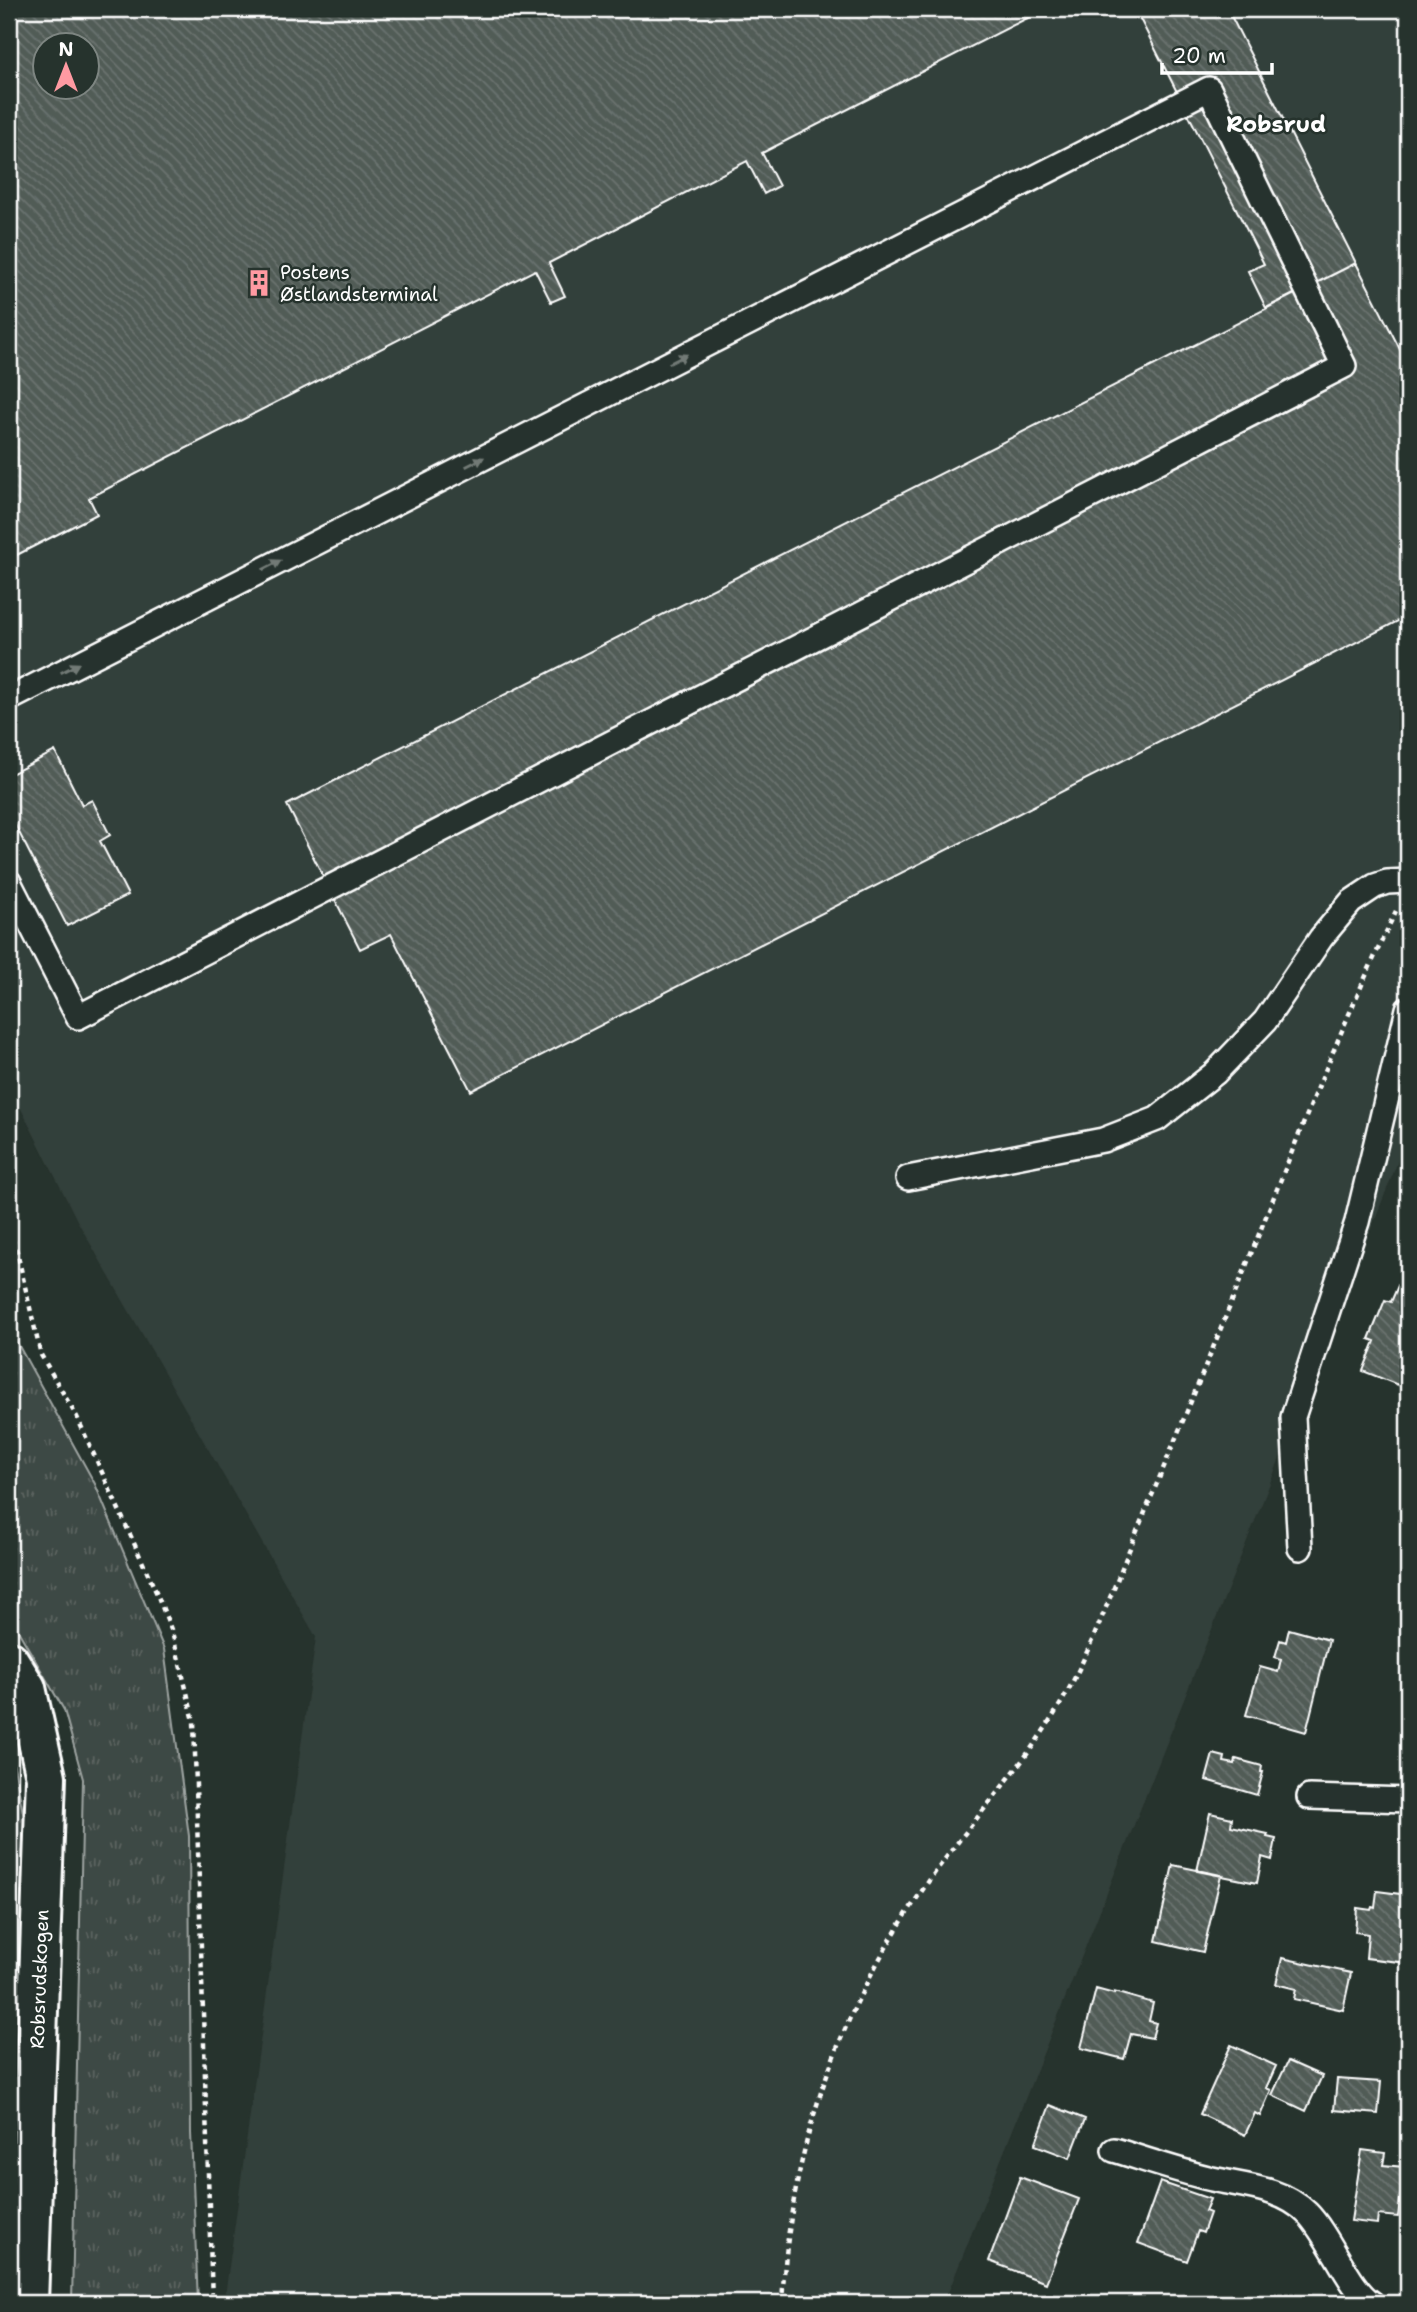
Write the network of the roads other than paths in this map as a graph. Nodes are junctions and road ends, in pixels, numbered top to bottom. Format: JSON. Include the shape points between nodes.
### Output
{"nodes":[{"id":1,"x":9,"y":699,"type":"edge"},
{"id":2,"x":1408,"y":881,"type":"edge"},
{"id":3,"x":9,"y":882,"type":"edge"},
{"id":4,"x":1408,"y":1009,"type":"edge"},
{"id":5,"x":908,"y":1178,"type":"dead end"},
{"id":6,"x":1300,"y":1548,"type":"dead end"},
{"id":7,"x":9,"y":1661,"type":"edge"},
{"id":8,"x":1309,"y":1797,"type":"dead end"},
{"id":9,"x":1408,"y":1800,"type":"edge"},
{"id":10,"x":1114,"y":2150,"type":"dead end"},
{"id":11,"x":28,"y":2303,"type":"edge"},
{"id":12,"x":1372,"y":2303,"type":"edge"}],
"edges":[{"from":1,"to":3,"type":"lane","one_way":true,"via":[[1209,89],[1344,366],[78,1017]]},
{"from":2,"to":5,"type":"lane","via":[[1375,886],[1350,902],[1265,1021],[1215,1073],[1157,1119],[1103,1140]]},
{"from":4,"to":6,"type":"lane","via":[[1357,1222],[1293,1417]]},
{"from":7,"to":11,"type":"street","name":"Robsrudskogen","via":[[26,1688],[46,1777]]},
{"from":8,"to":9,"type":"lane"},
{"from":10,"to":12,"type":"lane","via":[[1255,2186],[1289,2200],[1321,2228],[1353,2283]]}]}
